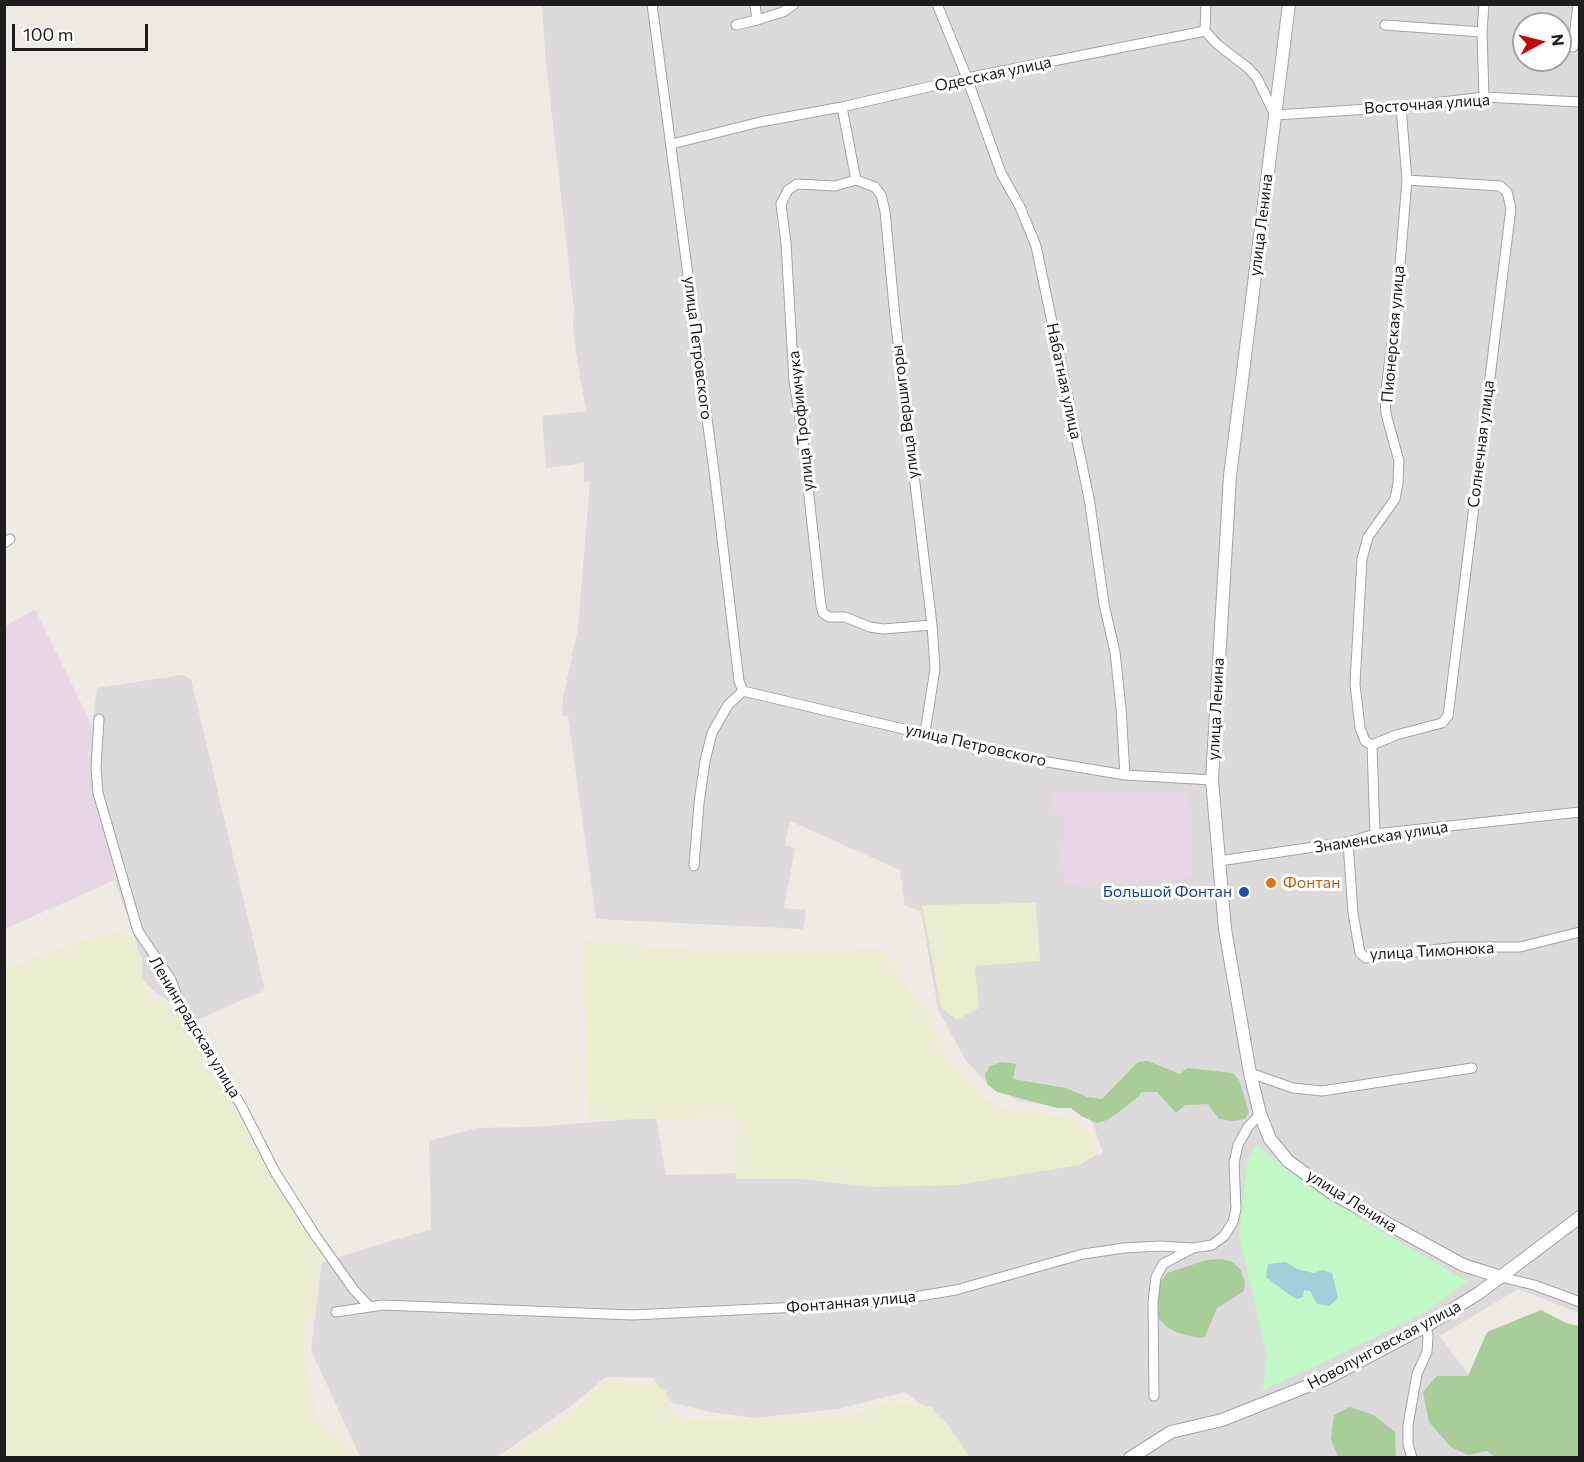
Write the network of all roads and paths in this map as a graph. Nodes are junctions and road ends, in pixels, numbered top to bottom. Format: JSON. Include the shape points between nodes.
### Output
{"nodes":[{"id":1,"x":652,"y":4,"type":"edge"},
{"id":2,"x":755,"y":4,"type":"edge"},
{"id":3,"x":794,"y":4,"type":"edge"},
{"id":4,"x":937,"y":4,"type":"edge"},
{"id":5,"x":1206,"y":4,"type":"edge"},
{"id":6,"x":1289,"y":4,"type":"edge"},
{"id":7,"x":1484,"y":4,"type":"edge"},
{"id":8,"x":1578,"y":4,"type":"edge"},
{"id":9,"x":757,"y":20,"type":"junction"},
{"id":10,"x":736,"y":25,"type":"dead end"},
{"id":11,"x":1385,"y":25,"type":"dead end"},
{"id":12,"x":1205,"y":31,"type":"junction"},
{"id":13,"x":1482,"y":32,"type":"junction"},
{"id":14,"x":1573,"y":47,"type":"dead end"},
{"id":15,"x":967,"y":78,"type":"junction"},
{"id":16,"x":1484,"y":97,"type":"junction"},
{"id":17,"x":1580,"y":102,"type":"edge"},
{"id":18,"x":843,"y":107,"type":"junction"},
{"id":19,"x":1401,"y":107,"type":"junction"},
{"id":20,"x":1275,"y":115,"type":"junction"},
{"id":21,"x":672,"y":144,"type":"junction"},
{"id":22,"x":856,"y":180,"type":"junction"},
{"id":23,"x":1407,"y":180,"type":"junction"},
{"id":24,"x":932,"y":625,"type":"junction"},
{"id":25,"x":743,"y":691,"type":"junction"},
{"id":26,"x":99,"y":719,"type":"dead end"},
{"id":27,"x":924,"y":732,"type":"junction"},
{"id":28,"x":1372,"y":745,"type":"junction"},
{"id":29,"x":1125,"y":775,"type":"junction"},
{"id":30,"x":1212,"y":780,"type":"junction"},
{"id":31,"x":1580,"y":812,"type":"edge"},
{"id":32,"x":1375,"y":834,"type":"junction"},
{"id":33,"x":1348,"y":842,"type":"junction"},
{"id":34,"x":1219,"y":861,"type":"junction"},
{"id":35,"x":694,"y":867,"type":"dead end"},
{"id":36,"x":1580,"y":932,"type":"edge"},
{"id":37,"x":1472,"y":1068,"type":"dead end"},
{"id":38,"x":1250,"y":1073,"type":"junction"},
{"id":39,"x":1260,"y":1114,"type":"junction"},
{"id":40,"x":1580,"y":1217,"type":"edge"},
{"id":41,"x":1166,"y":1246,"type":"junction"},
{"id":42,"x":1193,"y":1248,"type":"junction"},
{"id":43,"x":1163,"y":1264,"type":"junction"},
{"id":44,"x":1501,"y":1277,"type":"junction"},
{"id":45,"x":1580,"y":1302,"type":"edge"},
{"id":46,"x":369,"y":1305,"type":"junction"},
{"id":47,"x":336,"y":1312,"type":"dead end"},
{"id":48,"x":1426,"y":1326,"type":"junction"},
{"id":49,"x":1154,"y":1396,"type":"dead end"},
{"id":50,"x":1131,"y":1457,"type":"edge"},
{"id":51,"x":1412,"y":1458,"type":"edge"}],
"edges":[{"from":1,"to":21,"type":"street","name":"улица Петровского"},
{"from":2,"to":9,"type":"street"},
{"from":3,"to":9,"type":"street"},
{"from":4,"to":15,"type":"street","name":"Набатная улица"},
{"from":5,"to":12,"type":"street"},
{"from":6,"to":20,"type":"street","name":"улица Ленина"},
{"from":7,"to":13,"type":"street"},
{"from":8,"to":14,"type":"street"},
{"from":9,"to":10,"type":"street"},
{"from":11,"to":13,"type":"street"},
{"from":12,"to":15,"type":"street","name":"Одесская улица"},
{"from":12,"to":20,"type":"street","via":[[1257,78]]},
{"from":13,"to":16,"type":"street"},
{"from":15,"to":18,"type":"street","name":"Одесская улица"},
{"from":15,"to":29,"type":"street","name":"Набатная улица","via":[[1001,173],[1036,246],[1089,498],[1115,652]]},
{"from":16,"to":17,"type":"street","name":"Восточная улица"},
{"from":16,"to":19,"type":"street","name":"Восточная улица"},
{"from":18,"to":21,"type":"street","name":"Одесская улица"},
{"from":18,"to":22,"type":"street"},
{"from":19,"to":20,"type":"street","name":"Восточная улица"},
{"from":19,"to":23,"type":"street","name":"Пионерская улица"},
{"from":20,"to":30,"type":"street","name":"улица Ленина","via":[[1230,476]]},
{"from":21,"to":25,"type":"street","name":"улица Петровского"},
{"from":22,"to":24,"type":"street","name":"улица Вершигоры","via":[[875,187],[885,211]]},
{"from":22,"to":24,"type":"street","name":"улица Трофимчука","via":[[835,186],[797,184],[788,190],[781,204],[794,381],[821,606],[829,616],[845,617],[870,627]]},
{"from":23,"to":28,"type":"street","name":"Пионерская улица","via":[[1385,398],[1399,462],[1398,483],[1395,499],[1368,537],[1362,559],[1355,684],[1360,728],[1365,741]]},
{"from":23,"to":28,"type":"street","name":"Солнечная улица","via":[[1500,186],[1507,192],[1511,208],[1448,716],[1442,723]]},
{"from":24,"to":27,"type":"street","name":"улица Вершигоры","via":[[936,669]]},
{"from":25,"to":27,"type":"street","name":"улица Петровского"},
{"from":25,"to":35,"type":"street","via":[[728,705],[712,733],[702,782]]},
{"from":26,"to":46,"type":"street","name":"Ленинградская улица","via":[[98,793],[138,931],[171,980],[182,1009],[242,1107],[275,1172],[315,1235]]},
{"from":27,"to":29,"type":"street","name":"улица Петровского","via":[[1030,759]]},
{"from":28,"to":32,"type":"street","name":"Пионерская улица"},
{"from":29,"to":30,"type":"street","name":"улица Петровского"},
{"from":30,"to":34,"type":"street","name":"улица Ленина"},
{"from":31,"to":32,"type":"street","name":"Знаменская улица"},
{"from":32,"to":33,"type":"street","name":"Знаменская улица"},
{"from":33,"to":34,"type":"street","name":"Знаменская улица"},
{"from":33,"to":36,"type":"street","name":"улица Тимонюка","via":[[1353,913],[1360,953],[1366,958],[1457,947],[1520,947]]},
{"from":34,"to":38,"type":"street","name":"улица Ленина","via":[[1223,918]]},
{"from":37,"to":38,"type":"street","via":[[1322,1091],[1293,1088]]},
{"from":38,"to":39,"type":"street","name":"улица Ленина"},
{"from":39,"to":42,"type":"street","name":"Фонтанная улица","via":[[1238,1145],[1234,1163],[1236,1209],[1229,1229],[1212,1245]]},
{"from":39,"to":44,"type":"street","name":"улица Ленина","via":[[1270,1139],[1288,1161],[1332,1193],[1462,1266]]},
{"from":40,"to":44,"type":"street","name":"Новолунговская улица"},
{"from":41,"to":42,"type":"street","name":"Фонтанная улица"},
{"from":41,"to":43,"type":"street"},
{"from":41,"to":46,"type":"street","name":"Фонтанная улица","via":[[1083,1254],[956,1290],[902,1299],[800,1307],[632,1314]]},
{"from":42,"to":43,"type":"street"},
{"from":43,"to":49,"type":"street","via":[[1156,1277],[1153,1302]]},
{"from":44,"to":45,"type":"street"},
{"from":44,"to":48,"type":"street","name":"Новолунговская улица"},
{"from":46,"to":47,"type":"street","name":"Фонтанная улица"},
{"from":48,"to":50,"type":"street","name":"Новолунговская улица","via":[[1328,1378],[1222,1420],[1171,1432]]},
{"from":48,"to":51,"type":"street","via":[[1427,1352],[1417,1374],[1408,1425]]}]}
